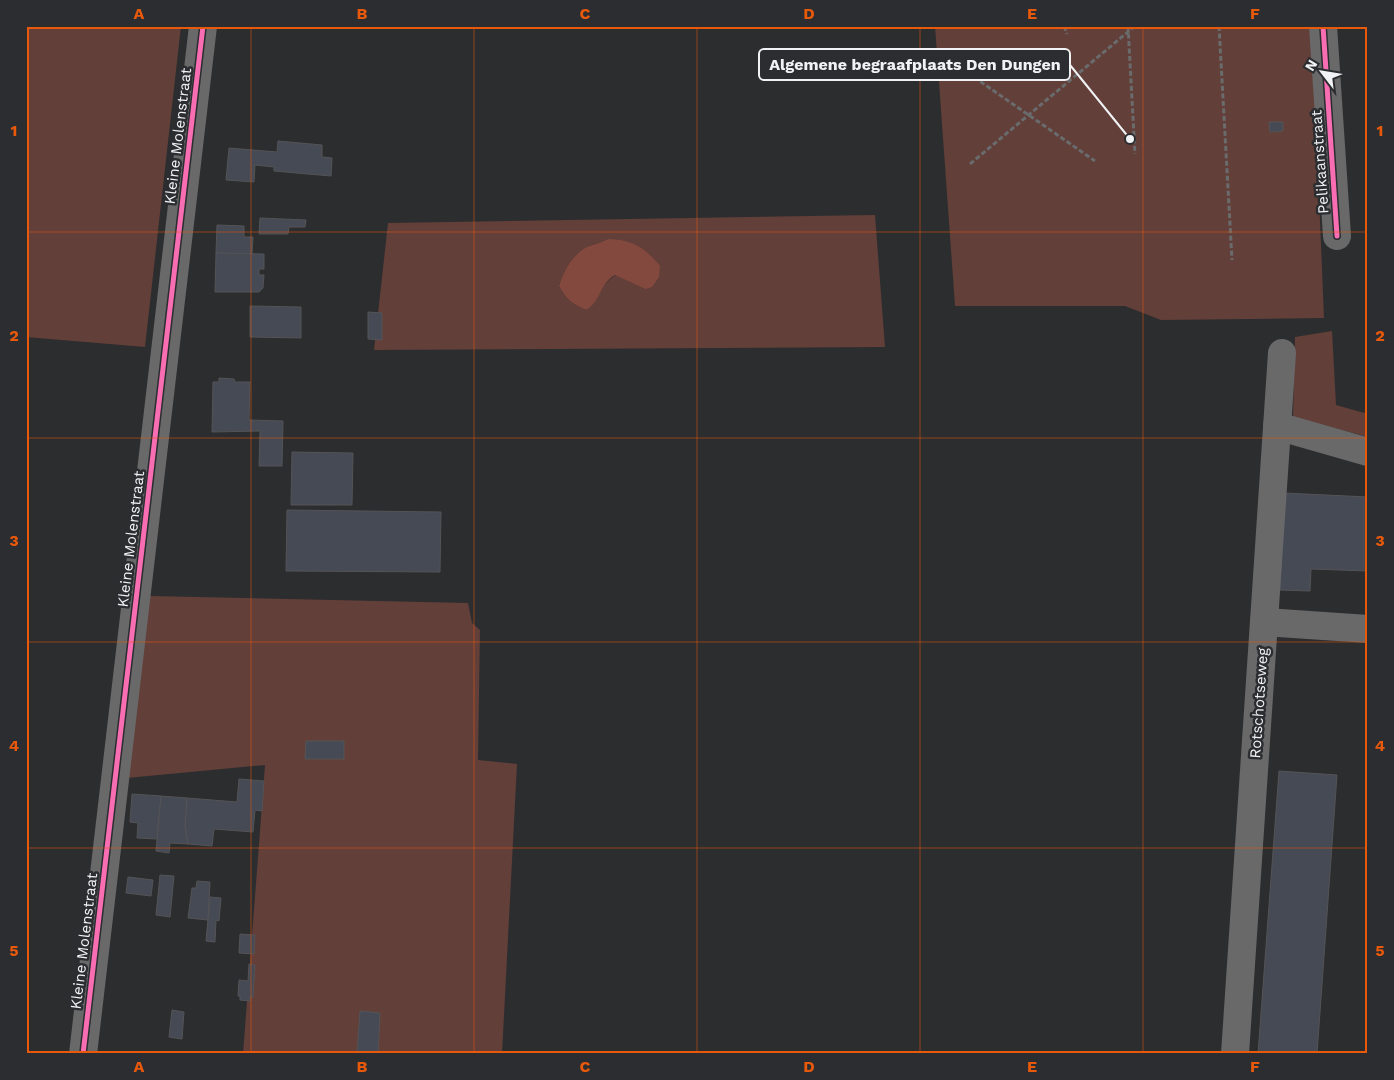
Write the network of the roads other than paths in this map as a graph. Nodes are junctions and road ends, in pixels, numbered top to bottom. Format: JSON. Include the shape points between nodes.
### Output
{"nodes":[{"id":1,"x":203,"y":26,"type":"edge"},
{"id":2,"x":1323,"y":26,"type":"edge"},
{"id":3,"x":1337,"y":236,"type":"dead end"},
{"id":4,"x":1282,"y":353,"type":"dead end"},
{"id":5,"x":1277,"y":426,"type":"junction"},
{"id":6,"x":1368,"y":452,"type":"edge"},
{"id":7,"x":1264,"y":622,"type":"junction"},
{"id":8,"x":1368,"y":629,"type":"edge"},
{"id":9,"x":83,"y":1054,"type":"edge"},
{"id":10,"x":1235,"y":1054,"type":"edge"}],
"edges":[{"from":1,"to":9,"type":"street","name":"Kleine Molenstraat"},
{"from":2,"to":3,"type":"street","name":"Pelikaanstraat"},
{"from":4,"to":5,"type":"street","name":"Rotschotseweg"},
{"from":5,"to":6,"type":"street"},
{"from":5,"to":7,"type":"street","name":"Rotschotseweg"},
{"from":7,"to":8,"type":"street"},
{"from":7,"to":10,"type":"street","name":"Rotschotseweg"}]}
